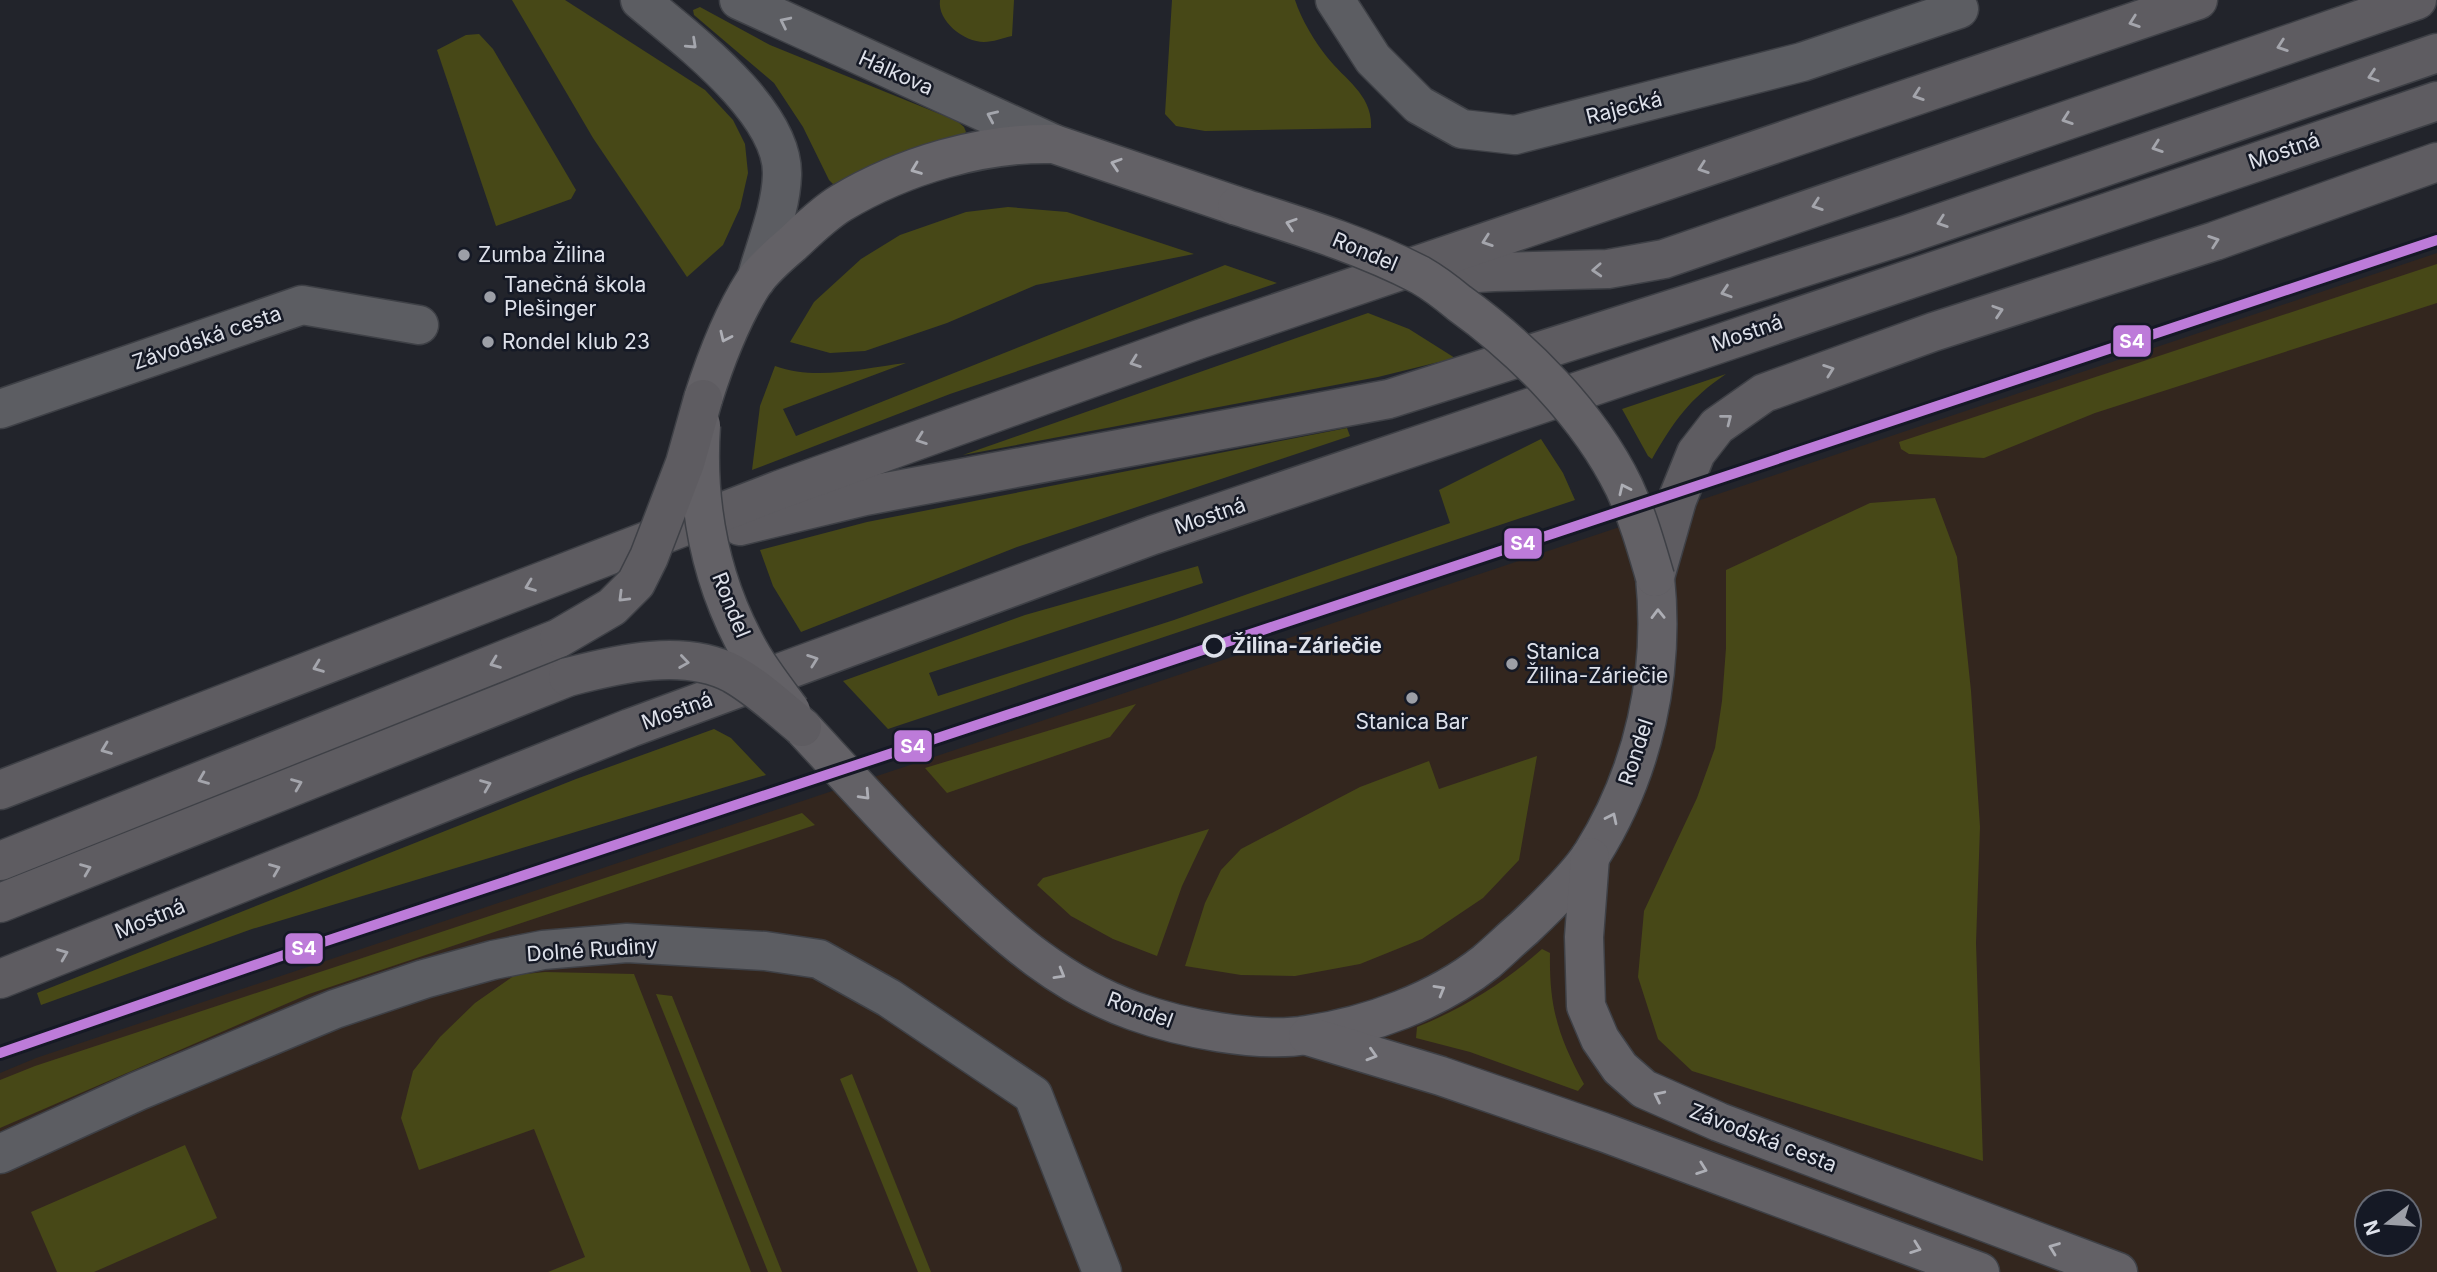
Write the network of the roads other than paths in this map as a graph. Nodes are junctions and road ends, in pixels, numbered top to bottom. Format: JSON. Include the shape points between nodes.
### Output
{"nodes":[{"id":1,"x":640,"y":0,"type":"edge"},
{"id":2,"x":739,"y":0,"type":"edge"},
{"id":3,"x":1335,"y":0,"type":"edge"},
{"id":4,"x":2198,"y":0,"type":"edge"},
{"id":5,"x":2417,"y":0,"type":"edge"},
{"id":6,"x":1959,"y":9,"type":"dead end"},
{"id":7,"x":2437,"y":53,"type":"edge"},
{"id":8,"x":2437,"y":100,"type":"edge"},
{"id":9,"x":2437,"y":141,"type":"edge"},
{"id":10,"x":1054,"y":144,"type":"junction"},
{"id":11,"x":2437,"y":162,"type":"edge"},
{"id":12,"x":2362,"y":189,"type":"junction"},
{"id":13,"x":1423,"y":276,"type":"junction"},
{"id":14,"x":756,"y":280,"type":"junction"},
{"id":15,"x":419,"y":324,"type":"dead end"},
{"id":16,"x":703,"y":399,"type":"junction"},
{"id":17,"x":0,"y":409,"type":"edge"},
{"id":18,"x":594,"y":561,"type":"junction"},
{"id":19,"x":1655,"y":576,"type":"junction"},
{"id":20,"x":802,"y":727,"type":"junction"},
{"id":21,"x":0,"y":790,"type":"edge"},
{"id":22,"x":1590,"y":857,"type":"junction"},
{"id":23,"x":0,"y":861,"type":"edge"},
{"id":24,"x":0,"y":903,"type":"edge"},
{"id":25,"x":0,"y":979,"type":"edge"},
{"id":26,"x":1306,"y":1035,"type":"junction"},
{"id":27,"x":0,"y":1154,"type":"edge"},
{"id":28,"x":1102,"y":1272,"type":"edge"},
{"id":29,"x":1980,"y":1272,"type":"edge"},
{"id":30,"x":2118,"y":1272,"type":"edge"}],
"edges":[{"from":1,"to":14,"type":"street","one_way":true,"via":[[749,99],[776,146],[782,172],[780,193]]},
{"from":10,"to":2,"type":"street","name":"Hálkova","one_way":true},
{"from":3,"to":6,"type":"street","name":"Rajecká","via":[[1373,59],[1419,105],[1462,130],[1515,135],[1802,62]]},
{"from":4,"to":18,"type":"main road","one_way":true,"via":[[1186,344],[779,489]]},
{"from":5,"to":13,"type":"main road","one_way":true,"via":[[1664,259],[1608,269]]},
{"from":7,"to":18,"type":"main road","one_way":true,"via":[[1905,235],[1389,399],[865,496]]},
{"from":25,"to":8,"type":"main road","name":"Mostná","one_way":true,"via":[[630,728],[1153,535]]},
{"from":9,"to":12,"type":"main road"},
{"from":13,"to":10,"type":"street","name":"Rondel","one_way":true,"bridge":true,"via":[[1340,240]]},
{"from":10,"to":14,"type":"street","name":"Rondel","one_way":true,"via":[[993,147],[879,183],[814,224]]},
{"from":11,"to":12,"type":"main road"},
{"from":19,"to":12,"type":"main road","one_way":true,"via":[[1696,453],[1717,426],[1765,393]]},
{"from":19,"to":13,"type":"street","name":"Rondel","one_way":true,"bridge":true,"via":[[1623,486],[1567,402],[1497,330]]},
{"from":14,"to":16,"type":"street","name":"Rondel","one_way":true,"via":[[717,353]]},
{"from":15,"to":17,"type":"street","name":"Závodská cesta","via":[[302,304]]},
{"from":16,"to":20,"type":"street","name":"Rondel","bridge":true,"via":[[700,478],[719,584],[743,640]]},
{"from":16,"to":23,"type":"main road","one_way":true,"bridge":true,"via":[[685,463],[649,557],[636,583],[612,607],[559,638]]},
{"from":18,"to":21,"type":"main road","one_way":true},
{"from":22,"to":19,"type":"street","name":"Rondel","one_way":true,"via":[[1631,777],[1648,719],[1659,614]]},
{"from":24,"to":20,"type":"main road","one_way":true,"bridge":true,"via":[[569,677],[636,661],[709,666],[732,674]]},
{"from":20,"to":26,"type":"street","name":"Rondel","one_way":true,"via":[[935,868],[1044,965],[1132,1011],[1180,1025],[1267,1036]]},
{"from":26,"to":22,"type":"street","name":"Rondel","one_way":true,"via":[[1394,1014],[1485,963]]},
{"from":30,"to":22,"type":"street","name":"Závodská cesta","one_way":true,"via":[[1719,1122],[1644,1089],[1620,1068],[1600,1040],[1586,1006],[1584,937]]},
{"from":26,"to":29,"type":"street","one_way":true,"via":[[1604,1132]]},
{"from":27,"to":28,"type":"street","name":"Dolné Rudiny","via":[[335,1009],[493,960],[543,950],[627,943],[765,951],[819,959],[889,998],[1033,1095]]}]}
